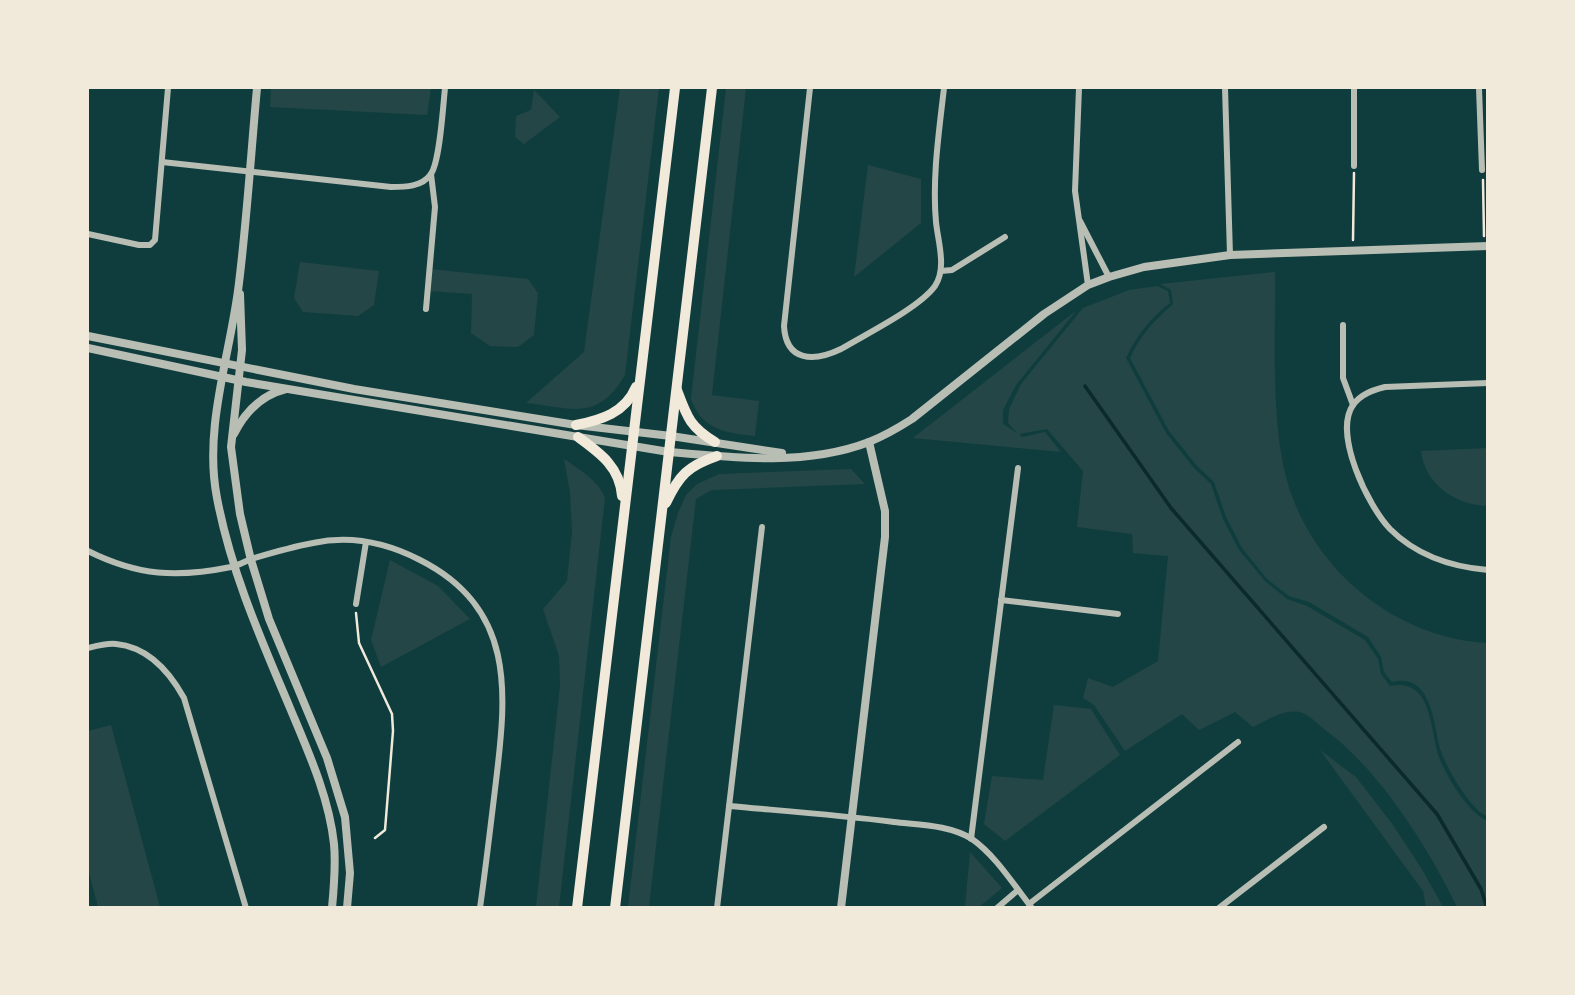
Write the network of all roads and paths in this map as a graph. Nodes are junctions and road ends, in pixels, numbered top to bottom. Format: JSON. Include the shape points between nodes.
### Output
{"nodes":[{"id":1,"x":168,"y":88,"type":"edge"},
{"id":2,"x":257,"y":88,"type":"edge"},
{"id":3,"x":445,"y":88,"type":"edge"},
{"id":4,"x":674,"y":88,"type":"edge"},
{"id":5,"x":712,"y":88,"type":"edge"},
{"id":6,"x":810,"y":88,"type":"edge"},
{"id":7,"x":944,"y":88,"type":"edge"},
{"id":8,"x":1079,"y":88,"type":"edge"},
{"id":9,"x":1225,"y":88,"type":"edge"},
{"id":10,"x":1354,"y":88,"type":"edge"},
{"id":11,"x":1479,"y":88,"type":"edge"},
{"id":12,"x":162,"y":162,"type":"junction"},
{"id":13,"x":1354,"y":166,"type":"joint"},
{"id":14,"x":1482,"y":170,"type":"joint"},
{"id":15,"x":249,"y":173,"type":"junction"},
{"id":16,"x":431,"y":174,"type":"junction"},
{"id":17,"x":1078,"y":216,"type":"junction"},
{"id":18,"x":88,"y":234,"type":"edge"},
{"id":19,"x":1005,"y":237,"type":"dead end"},
{"id":20,"x":1486,"y":246,"type":"edge"},
{"id":21,"x":1353,"y":251,"type":"junction"},
{"id":22,"x":1230,"y":255,"type":"junction"},
{"id":23,"x":941,"y":271,"type":"junction"},
{"id":24,"x":1109,"y":277,"type":"junction"},
{"id":25,"x":239,"y":285,"type":"junction"},
{"id":26,"x":1088,"y":285,"type":"junction"},
{"id":27,"x":426,"y":309,"type":"dead end"},
{"id":28,"x":1343,"y":325,"type":"dead end"},
{"id":29,"x":88,"y":336,"type":"edge"},
{"id":30,"x":88,"y":348,"type":"edge"},
{"id":31,"x":225,"y":362,"type":"junction"},
{"id":32,"x":240,"y":366,"type":"junction"},
{"id":33,"x":223,"y":377,"type":"junction"},
{"id":34,"x":640,"y":378,"type":"junction"},
{"id":35,"x":238,"y":380,"type":"junction"},
{"id":36,"x":1488,"y":383,"type":"edge"},
{"id":37,"x":676,"y":388,"type":"junction"},
{"id":38,"x":288,"y":389,"type":"junction"},
{"id":39,"x":1353,"y":405,"type":"junction"},
{"id":40,"x":576,"y":425,"type":"junction"},
{"id":41,"x":634,"y":431,"type":"junction"},
{"id":42,"x":671,"y":436,"type":"junction"},
{"id":43,"x":578,"y":437,"type":"junction"},
{"id":44,"x":232,"y":440,"type":"junction"},
{"id":45,"x":715,"y":442,"type":"junction"},
{"id":46,"x":869,"y":442,"type":"junction"},
{"id":47,"x":632,"y":447,"type":"junction"},
{"id":48,"x":669,"y":452,"type":"junction"},
{"id":49,"x":717,"y":456,"type":"junction"},
{"id":50,"x":799,"y":456,"type":"junction"},
{"id":51,"x":1018,"y":468,"type":"dead end"},
{"id":52,"x":662,"y":512,"type":"junction"},
{"id":53,"x":624,"y":519,"type":"junction"},
{"id":54,"x":762,"y":527,"type":"dead end"},
{"id":55,"x":366,"y":542,"type":"junction"},
{"id":56,"x":88,"y":551,"type":"edge"},
{"id":57,"x":251,"y":560,"type":"junction"},
{"id":58,"x":233,"y":566,"type":"junction"},
{"id":59,"x":1488,"y":570,"type":"edge"},
{"id":60,"x":1001,"y":600,"type":"junction"},
{"id":61,"x":356,"y":604,"type":"joint"},
{"id":62,"x":1118,"y":614,"type":"dead end"},
{"id":63,"x":88,"y":648,"type":"edge"},
{"id":64,"x":1238,"y":742,"type":"dead end"},
{"id":65,"x":729,"y":806,"type":"junction"},
{"id":66,"x":851,"y":816,"type":"junction"},
{"id":67,"x":1324,"y":827,"type":"dead end"},
{"id":68,"x":374,"y":838,"type":"dead end"},
{"id":69,"x":971,"y":839,"type":"junction"},
{"id":70,"x":1018,"y":890,"type":"junction"},
{"id":71,"x":1030,"y":906,"type":"edge"},
{"id":72,"x":246,"y":908,"type":"edge"},
{"id":73,"x":332,"y":908,"type":"edge"},
{"id":74,"x":346,"y":908,"type":"edge"},
{"id":75,"x":480,"y":908,"type":"edge"},
{"id":76,"x":578,"y":908,"type":"edge"},
{"id":77,"x":615,"y":908,"type":"edge"},
{"id":78,"x":717,"y":908,"type":"edge"},
{"id":79,"x":841,"y":908,"type":"edge"},
{"id":80,"x":997,"y":908,"type":"edge"},
{"id":81,"x":1219,"y":908,"type":"edge"}],
"edges":[{"from":1,"to":12,"type":"street"},
{"from":2,"to":15,"type":"street"},
{"from":3,"to":16,"type":"street"},
{"from":4,"to":34,"type":"highway"},
{"from":5,"to":37,"type":"highway"},
{"from":6,"to":23,"type":"street","via":[[784,326],[790,347],[807,358],[830,355],[918,302],[936,284]]},
{"from":7,"to":23,"type":"street","via":[[935,184]]},
{"from":8,"to":17,"type":"street","via":[[1074,191]]},
{"from":9,"to":22,"type":"street"},
{"from":10,"to":13,"type":"street"},
{"from":11,"to":14,"type":"street"},
{"from":12,"to":15,"type":"street"},
{"from":12,"to":18,"type":"street","via":[[157,229],[150,245]]},
{"from":13,"to":21,"type":"path"},
{"from":14,"to":20,"type":"path"},
{"from":15,"to":16,"type":"street","via":[[391,187],[420,183]]},
{"from":15,"to":25,"type":"street"},
{"from":16,"to":27,"type":"street","via":[[435,206]]},
{"from":17,"to":24,"type":"street"},
{"from":17,"to":26,"type":"street"},
{"from":19,"to":23,"type":"street","via":[[952,270]]},
{"from":20,"to":21,"type":"street"},
{"from":21,"to":22,"type":"street"},
{"from":22,"to":24,"type":"street","via":[[1144,267]]},
{"from":24,"to":26,"type":"street"},
{"from":25,"to":31,"type":"street"},
{"from":25,"to":32,"type":"street","via":[[243,324]]},
{"from":26,"to":46,"type":"street","via":[[1044,314],[912,419]]},
{"from":28,"to":39,"type":"street","via":[[1343,378]]},
{"from":29,"to":31,"type":"street"},
{"from":30,"to":33,"type":"street"},
{"from":31,"to":32,"type":"street"},
{"from":31,"to":33,"type":"street"},
{"from":32,"to":35,"type":"street"},
{"from":32,"to":40,"type":"street"},
{"from":33,"to":35,"type":"street"},
{"from":33,"to":58,"type":"street","via":[[213,459],[216,497]]},
{"from":34,"to":40,"type":"highway","via":[[632,398],[621,408],[600,420]]},
{"from":34,"to":41,"type":"highway"},
{"from":35,"to":38,"type":"street"},
{"from":35,"to":44,"type":"street"},
{"from":36,"to":39,"type":"street","via":[[1385,387],[1364,394]]},
{"from":37,"to":42,"type":"highway"},
{"from":37,"to":45,"type":"highway","via":[[691,424]]},
{"from":38,"to":43,"type":"street"},
{"from":38,"to":44,"type":"street","via":[[268,396],[248,411]]},
{"from":39,"to":59,"type":"street","via":[[1348,426],[1353,463],[1373,507],[1390,528],[1442,561]]},
{"from":40,"to":41,"type":"street"},
{"from":41,"to":42,"type":"street"},
{"from":41,"to":47,"type":"highway"},
{"from":42,"to":45,"type":"street"},
{"from":42,"to":48,"type":"highway"},
{"from":43,"to":47,"type":"street"},
{"from":43,"to":53,"type":"highway","via":[[599,451],[617,473]]},
{"from":44,"to":57,"type":"street","via":[[233,470]]},
{"from":45,"to":50,"type":"street"},
{"from":46,"to":50,"type":"street"},
{"from":46,"to":66,"type":"street","via":[[885,511],[885,537]]},
{"from":47,"to":48,"type":"street"},
{"from":47,"to":53,"type":"highway"},
{"from":48,"to":49,"type":"street"},
{"from":48,"to":52,"type":"highway"},
{"from":49,"to":50,"type":"street"},
{"from":49,"to":52,"type":"highway","via":[[682,474]]},
{"from":51,"to":60,"type":"street"},
{"from":52,"to":77,"type":"highway"},
{"from":53,"to":76,"type":"highway"},
{"from":54,"to":65,"type":"street"},
{"from":55,"to":57,"type":"street","via":[[331,540]]},
{"from":55,"to":61,"type":"street"},
{"from":55,"to":75,"type":"street","via":[[397,549],[450,578],[480,610],[495,646],[504,705]]},
{"from":56,"to":58,"type":"street","via":[[146,573]]},
{"from":57,"to":58,"type":"street"},
{"from":57,"to":74,"type":"street","via":[[345,817],[350,873]]},
{"from":58,"to":73,"type":"street","via":[[313,764],[330,821],[335,873]]},
{"from":60,"to":62,"type":"street"},
{"from":60,"to":69,"type":"street"},
{"from":61,"to":68,"type":"path","via":[[359,643],[392,714],[384,830]]},
{"from":63,"to":72,"type":"street","via":[[113,643],[129,646],[163,666],[174,681],[184,698]]},
{"from":64,"to":71,"type":"street"},
{"from":65,"to":66,"type":"street"},
{"from":65,"to":78,"type":"street"},
{"from":66,"to":69,"type":"street","via":[[937,827]]},
{"from":66,"to":79,"type":"street"},
{"from":67,"to":81,"type":"street"},
{"from":69,"to":70,"type":"street","via":[[990,854]]},
{"from":70,"to":71,"type":"street"},
{"from":70,"to":80,"type":"street"}]}
